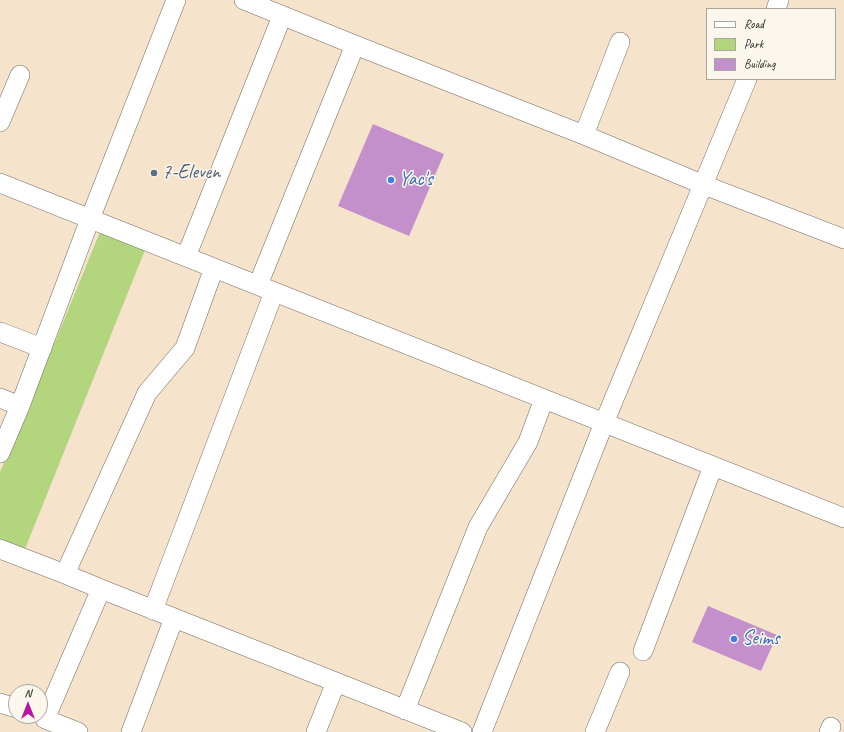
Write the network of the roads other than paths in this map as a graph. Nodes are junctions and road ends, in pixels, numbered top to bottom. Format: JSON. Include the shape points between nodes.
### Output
{"nodes":[{"id":1,"x":176,"y":0,"type":"edge"},
{"id":2,"x":244,"y":0,"type":"edge"},
{"id":3,"x":282,"y":16,"type":"junction"},
{"id":4,"x":620,"y":42,"type":"dead end"},
{"id":5,"x":355,"y":45,"type":"junction"},
{"id":6,"x":20,"y":75,"type":"dead end"},
{"id":7,"x":747,"y":80,"type":"edge"},
{"id":8,"x":0,"y":122,"type":"edge"},
{"id":9,"x":584,"y":135,"type":"junction"},
{"id":10,"x":0,"y":183,"type":"edge"},
{"id":11,"x":704,"y":185,"type":"junction"},
{"id":12,"x":90,"y":219,"type":"junction"},
{"id":13,"x":844,"y":239,"type":"edge"},
{"id":14,"x":186,"y":257,"type":"junction"},
{"id":15,"x":214,"y":268,"type":"junction"},
{"id":16,"x":266,"y":288,"type":"junction"},
{"id":17,"x":0,"y":332,"type":"edge"},
{"id":18,"x":42,"y":348,"type":"junction"},
{"id":19,"x":0,"y":398,"type":"edge"},
{"id":20,"x":544,"y":399,"type":"junction"},
{"id":21,"x":20,"y":406,"type":"junction"},
{"id":22,"x":604,"y":423,"type":"junction"},
{"id":23,"x":0,"y":453,"type":"edge"},
{"id":24,"x":713,"y":466,"type":"junction"},
{"id":25,"x":844,"y":518,"type":"edge"},
{"id":26,"x":0,"y":549,"type":"edge"},
{"id":27,"x":65,"y":574,"type":"junction"},
{"id":28,"x":101,"y":589,"type":"junction"},
{"id":29,"x":153,"y":610,"type":"junction"},
{"id":30,"x":174,"y":618,"type":"junction"},
{"id":31,"x":643,"y":651,"type":"dead end"},
{"id":32,"x":620,"y":672,"type":"dead end"},
{"id":33,"x":336,"y":682,"type":"junction"},
{"id":34,"x":48,"y":703,"type":"edge"},
{"id":35,"x":405,"y":710,"type":"junction"},
{"id":36,"x":48,"y":721,"type":"edge"},
{"id":37,"x":78,"y":732,"type":"edge"},
{"id":38,"x":131,"y":732,"type":"edge"},
{"id":39,"x":316,"y":732,"type":"edge"},
{"id":40,"x":462,"y":732,"type":"edge"},
{"id":41,"x":482,"y":732,"type":"edge"},
{"id":42,"x":595,"y":732,"type":"edge"}],
"edges":[{"from":1,"to":12,"type":"street"},
{"from":2,"to":3,"type":"street"},
{"from":3,"to":5,"type":"street"},
{"from":3,"to":14,"type":"street"},
{"from":4,"to":9,"type":"street"},
{"from":5,"to":9,"type":"street"},
{"from":5,"to":16,"type":"street"},
{"from":6,"to":8,"type":"street"},
{"from":7,"to":11,"type":"street"},
{"from":9,"to":11,"type":"street"},
{"from":10,"to":12,"type":"street"},
{"from":11,"to":13,"type":"street"},
{"from":11,"to":22,"type":"street"},
{"from":12,"to":14,"type":"street"},
{"from":12,"to":18,"type":"street"},
{"from":14,"to":15,"type":"street"},
{"from":15,"to":16,"type":"street"},
{"from":15,"to":27,"type":"street","via":[[185,348],[147,393]]},
{"from":16,"to":20,"type":"street"},
{"from":16,"to":29,"type":"street"},
{"from":17,"to":18,"type":"street"},
{"from":18,"to":21,"type":"street"},
{"from":19,"to":21,"type":"street"},
{"from":20,"to":22,"type":"street"},
{"from":20,"to":35,"type":"street","via":[[528,442],[478,527]]},
{"from":21,"to":23,"type":"street"},
{"from":22,"to":24,"type":"street"},
{"from":22,"to":41,"type":"street"},
{"from":24,"to":25,"type":"street"},
{"from":24,"to":31,"type":"street"},
{"from":26,"to":27,"type":"street"},
{"from":27,"to":28,"type":"street"},
{"from":28,"to":29,"type":"street"},
{"from":28,"to":34,"type":"street"},
{"from":29,"to":30,"type":"street"},
{"from":30,"to":33,"type":"street"},
{"from":30,"to":38,"type":"street"},
{"from":32,"to":42,"type":"street"},
{"from":33,"to":35,"type":"street"},
{"from":33,"to":39,"type":"street"},
{"from":35,"to":40,"type":"street"},
{"from":36,"to":37,"type":"street"}]}
